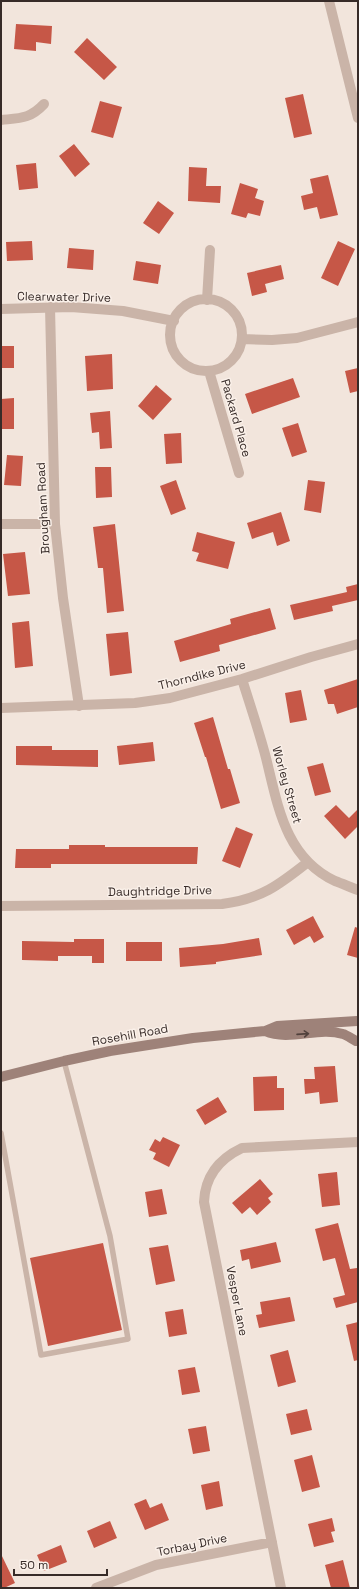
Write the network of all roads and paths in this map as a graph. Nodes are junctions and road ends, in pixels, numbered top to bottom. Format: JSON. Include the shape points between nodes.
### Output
{"nodes":[{"id":1,"x":329,"y":1,"type":"edge"},
{"id":2,"x":44,"y":104,"type":"dead end"},
{"id":3,"x":358,"y":118,"type":"edge"},
{"id":4,"x":1,"y":120,"type":"edge"},
{"id":5,"x":210,"y":250,"type":"dead end"},
{"id":6,"x":207,"y":300,"type":"junction"},
{"id":7,"x":50,"y":308,"type":"junction"},
{"id":8,"x":1,"y":309,"type":"edge"},
{"id":9,"x":174,"y":321,"type":"junction"},
{"id":10,"x":358,"y":322,"type":"edge"},
{"id":11,"x":242,"y":339,"type":"junction"},
{"id":12,"x":209,"y":371,"type":"junction"},
{"id":13,"x":239,"y":473,"type":"dead end"},
{"id":14,"x":1,"y":524,"type":"edge"},
{"id":15,"x":55,"y":524,"type":"junction"},
{"id":16,"x":358,"y":644,"type":"edge"},
{"id":17,"x":242,"y":679,"type":"junction"},
{"id":18,"x":79,"y":706,"type":"junction"},
{"id":19,"x":1,"y":708,"type":"edge"},
{"id":20,"x":308,"y":862,"type":"junction"},
{"id":21,"x":358,"y":890,"type":"edge"},
{"id":22,"x":1,"y":906,"type":"edge"},
{"id":23,"x":358,"y":1021,"type":"edge"},
{"id":24,"x":266,"y":1031,"type":"junction"},
{"id":25,"x":357,"y":1042,"type":"edge"},
{"id":26,"x":64,"y":1061,"type":"junction"},
{"id":27,"x":1,"y":1077,"type":"edge"},
{"id":28,"x":1,"y":1133,"type":"edge"},
{"id":29,"x":358,"y":1142,"type":"edge"},
{"id":30,"x":272,"y":1542,"type":"junction"},
{"id":31,"x":96,"y":1588,"type":"edge"},
{"id":32,"x":281,"y":1588,"type":"edge"}],
"edges":[{"from":1,"to":3,"type":"street"},
{"from":2,"to":4,"type":"street","via":[[23,118]]},
{"from":5,"to":6,"type":"street"},
{"from":6,"to":9,"type":"street","via":[[187,305]]},
{"from":6,"to":11,"type":"street","via":[[216,301],[230,309],[239,323]]},
{"from":7,"to":8,"type":"street","name":"Clearwater Drive"},
{"from":7,"to":9,"type":"street","name":"Clearwater Drive","via":[[123,311]]},
{"from":7,"to":15,"type":"street","name":"Brougham Road"},
{"from":9,"to":12,"type":"street","via":[[170,333],[177,356],[186,365],[197,370]]},
{"from":10,"to":11,"type":"street","via":[[297,338]]},
{"from":11,"to":12,"type":"street","via":[[231,361]]},
{"from":12,"to":13,"type":"street","name":"Packard Place"},
{"from":14,"to":15,"type":"street"},
{"from":15,"to":18,"type":"street","name":"Brougham Road","via":[[62,598]]},
{"from":16,"to":17,"type":"street","name":"Thorndike Drive"},
{"from":17,"to":18,"type":"street","name":"Thorndike Drive","via":[[170,698]]},
{"from":17,"to":20,"type":"street","name":"Worley Street","via":[[285,828]]},
{"from":18,"to":19,"type":"street","name":"Thorndike Drive"},
{"from":20,"to":21,"type":"street","name":"Worley Street","via":[[335,881]]},
{"from":20,"to":22,"type":"street","name":"Daughtridge Drive","via":[[270,890],[239,902]]},
{"from":23,"to":24,"type":"main road","name":"Rosehill Road","via":[[277,1026]]},
{"from":23,"to":25,"type":"main road","via":[[353,1031]]},
{"from":24,"to":25,"type":"main road","name":"Rosehill Road","one_way":true,"via":[[275,1035],[333,1032]]},
{"from":24,"to":26,"type":"main road","name":"Rosehill Road","via":[[153,1043]]},
{"from":26,"to":27,"type":"main road","name":"Rosehill Road"},
{"from":26,"to":28,"type":"lane","via":[[110,1236],[128,1339],[41,1355]]},
{"from":29,"to":30,"type":"street","name":"Vesper Lane","via":[[242,1148],[219,1163],[209,1177],[204,1193]]},
{"from":30,"to":31,"type":"street","name":"Torbay Drive","via":[[156,1565]]},
{"from":30,"to":32,"type":"street","name":"Vesper Lane"}]}
